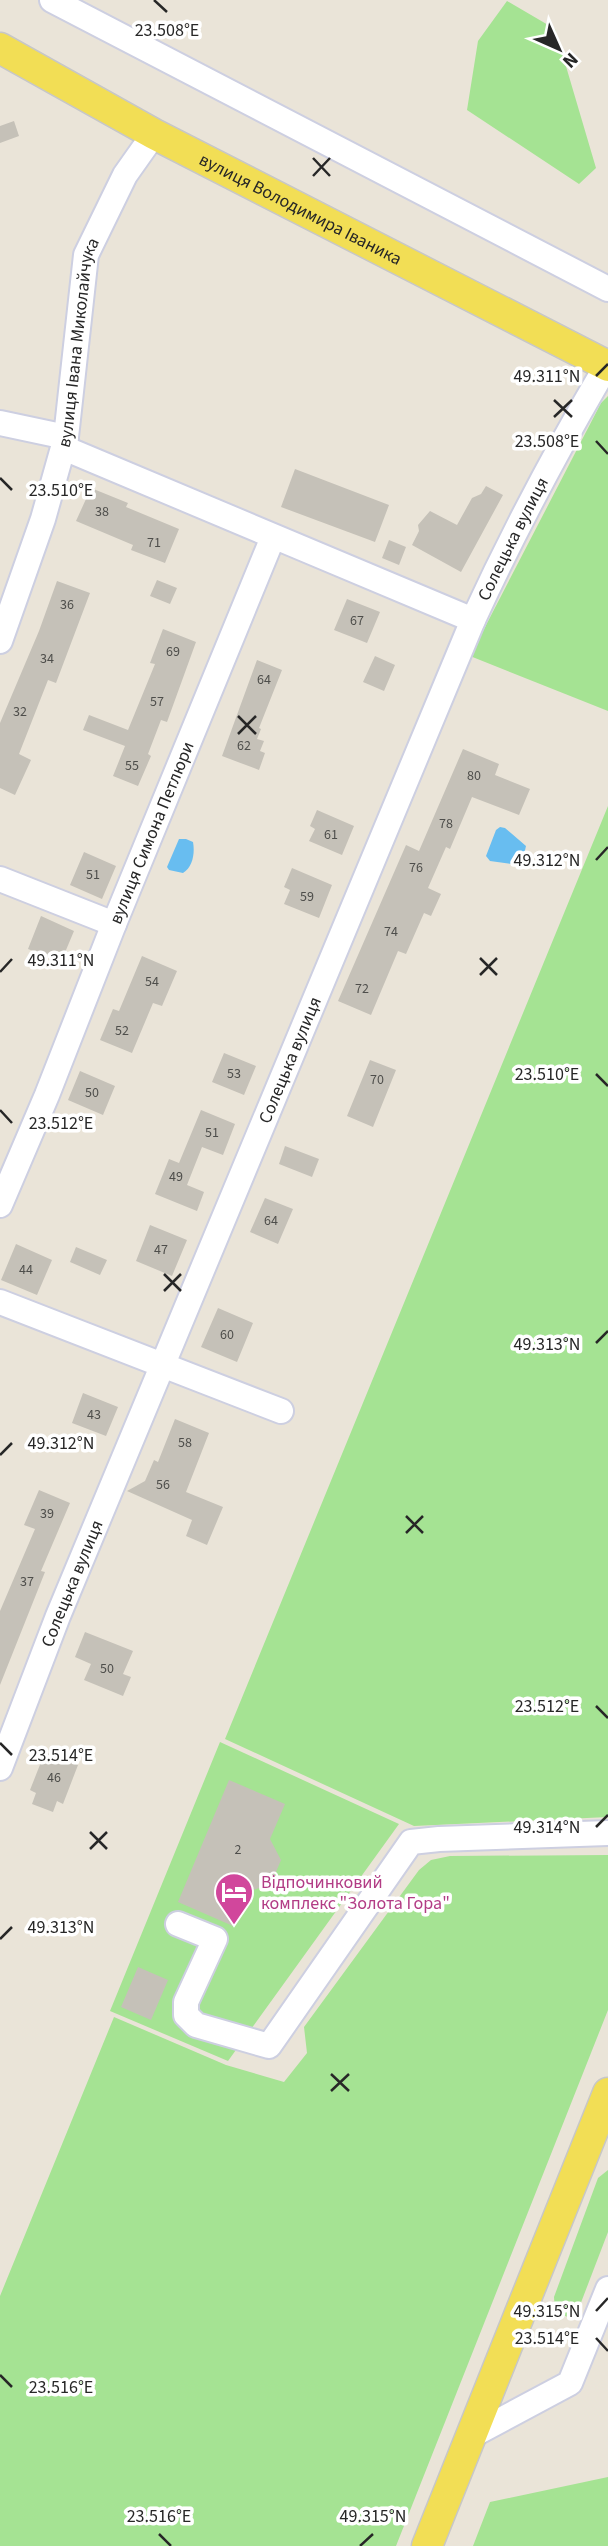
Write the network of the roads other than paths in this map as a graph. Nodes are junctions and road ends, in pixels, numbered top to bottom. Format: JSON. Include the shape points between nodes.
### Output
{"nodes":[{"id":1,"x":52,"y":0,"type":"edge"},
{"id":2,"x":0,"y":48,"type":"edge"},
{"id":3,"x":154,"y":134,"type":"junction"},
{"id":4,"x":608,"y":289,"type":"edge"},
{"id":5,"x":607,"y":365,"type":"edge"},
{"id":6,"x":0,"y":423,"type":"edge"},
{"id":7,"x":65,"y":442,"type":"junction"},
{"id":8,"x":273,"y":537,"type":"junction"},
{"id":9,"x":472,"y":620,"type":"junction"},
{"id":10,"x":0,"y":640,"type":"edge"},
{"id":11,"x":0,"y":880,"type":"edge"},
{"id":12,"x":114,"y":924,"type":"junction"},
{"id":13,"x":0,"y":1205,"type":"edge"},
{"id":14,"x":0,"y":1302,"type":"edge"},
{"id":15,"x":165,"y":1364,"type":"junction"},
{"id":16,"x":281,"y":1411,"type":"dead end"},
{"id":17,"x":0,"y":1768,"type":"edge"},
{"id":18,"x":608,"y":1833,"type":"edge"},
{"id":19,"x":178,"y":1924,"type":"dead end"},
{"id":20,"x":608,"y":2093,"type":"edge"},
{"id":21,"x":608,"y":2289,"type":"edge"},
{"id":22,"x":471,"y":2436,"type":"junction"},
{"id":23,"x":427,"y":2546,"type":"edge"}],
"edges":[{"from":1,"to":4,"type":"street"},
{"from":2,"to":3,"type":"main road","name":"вулиця Володимира Іваника"},
{"from":3,"to":5,"type":"main road","name":"вулиця Володимира Іваника"},
{"from":3,"to":7,"type":"street","name":"вулиця Івана Миколайчука","via":[[125,175],[86,255]]},
{"from":5,"to":9,"type":"street","name":"Солецька вулиця"},
{"from":6,"to":7,"type":"street"},
{"from":7,"to":8,"type":"street"},
{"from":7,"to":10,"type":"street","name":"вулиця Івана Миколайчука"},
{"from":8,"to":9,"type":"street"},
{"from":8,"to":12,"type":"street","name":"вулиця Симона Петлюри"},
{"from":9,"to":15,"type":"street","name":"Солецька вулиця"},
{"from":11,"to":12,"type":"street"},
{"from":12,"to":13,"type":"street","name":"вулиця Симона Петлюри"},
{"from":14,"to":15,"type":"street"},
{"from":15,"to":16,"type":"street"},
{"from":15,"to":17,"type":"street","name":"Солецька вулиця","via":[[58,1616]]},
{"from":18,"to":19,"type":"street","via":[[411,1842],[269,2046],[196,2025],[186,2015],[186,2002],[215,1939]]},
{"from":20,"to":22,"type":"main road"},
{"from":21,"to":22,"type":"street","via":[[570,2383]]},
{"from":22,"to":23,"type":"main road"}]}
